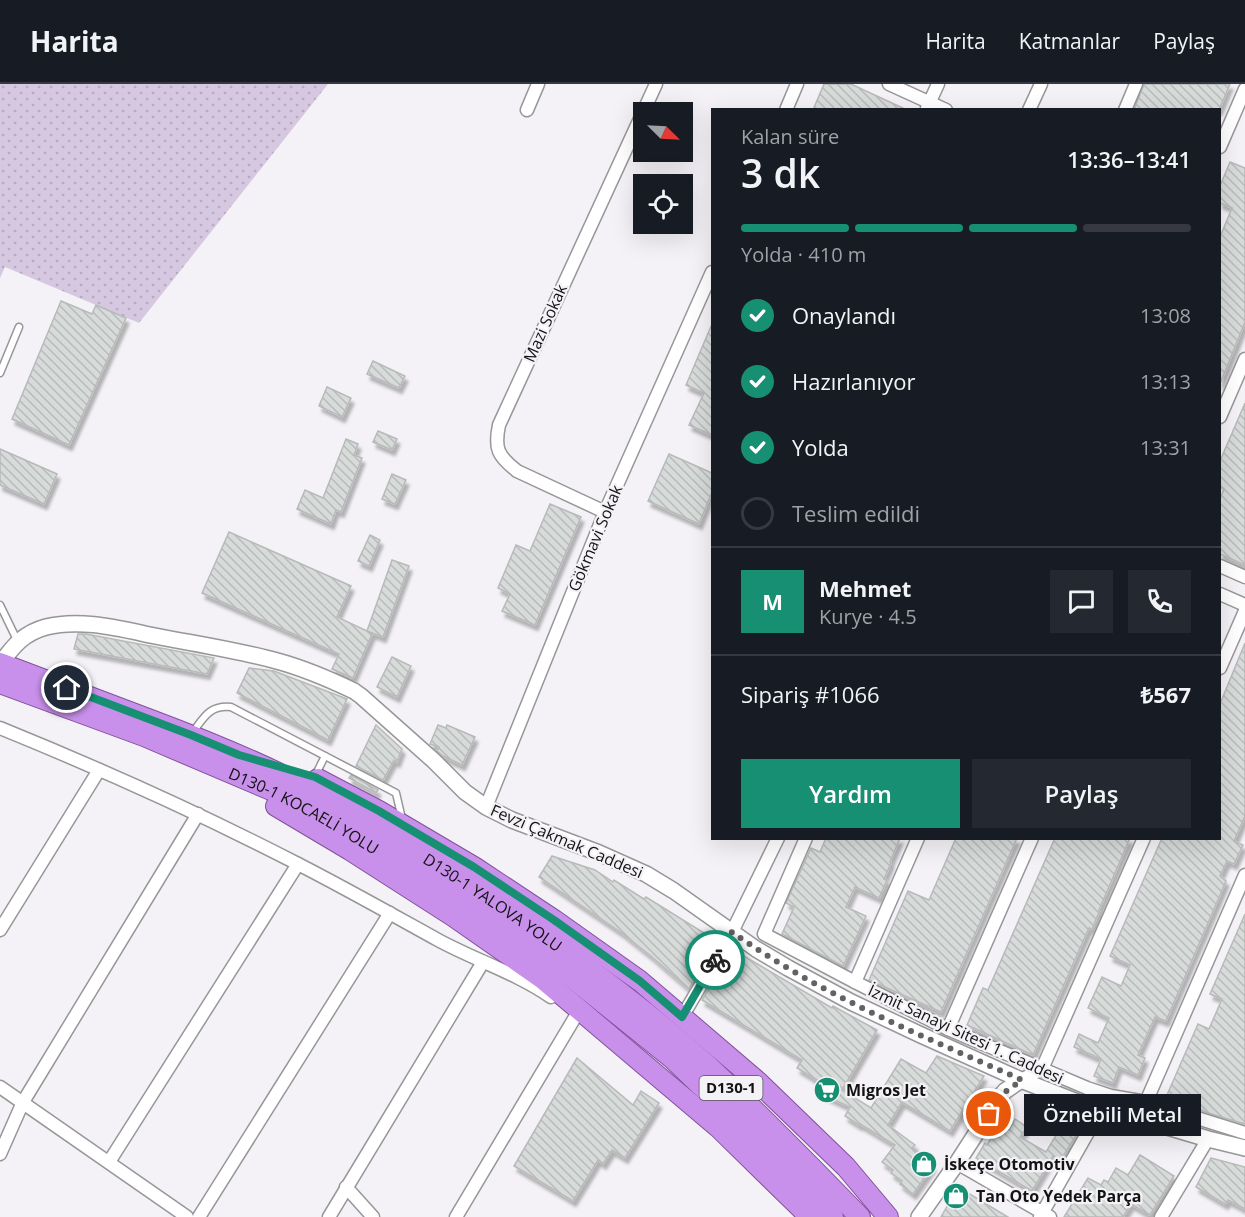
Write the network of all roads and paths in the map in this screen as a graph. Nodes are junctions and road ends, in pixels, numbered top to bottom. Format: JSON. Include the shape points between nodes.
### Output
{"nodes":[{"id":1,"x":538,"y":84,"type":"edge"},
{"id":2,"x":656,"y":84,"type":"edge"},
{"id":3,"x":797,"y":84,"type":"edge"},
{"id":4,"x":889,"y":84,"type":"edge"},
{"id":5,"x":938,"y":84,"type":"edge"},
{"id":6,"x":1041,"y":84,"type":"edge"},
{"id":7,"x":1136,"y":84,"type":"edge"},
{"id":8,"x":1245,"y":89,"type":"edge"},
{"id":9,"x":928,"y":106,"type":"edge"},
{"id":10,"x":787,"y":108,"type":"edge"},
{"id":11,"x":1030,"y":108,"type":"edge"},
{"id":12,"x":1126,"y":108,"type":"edge"},
{"id":13,"x":527,"y":110,"type":"dead end"},
{"id":14,"x":1221,"y":145,"type":"edge"},
{"id":15,"x":711,"y":274,"type":"edge"},
{"id":16,"x":19,"y":327,"type":"dead end"},
{"id":17,"x":1245,"y":359,"type":"edge"},
{"id":18,"x":0,"y":372,"type":"edge"},
{"id":19,"x":1221,"y":415,"type":"edge"},
{"id":20,"x":605,"y":512,"type":"junction"},
{"id":21,"x":1221,"y":566,"type":"edge"},
{"id":22,"x":1245,"y":577,"type":"edge"},
{"id":23,"x":1221,"y":594,"type":"edge"},
{"id":24,"x":0,"y":605,"type":"edge"},
{"id":25,"x":1245,"y":605,"type":"edge"},
{"id":26,"x":1245,"y":611,"type":"edge"},
{"id":27,"x":18,"y":642,"type":"junction"},
{"id":28,"x":0,"y":663,"type":"edge"},
{"id":29,"x":1221,"y":666,"type":"edge"},
{"id":30,"x":0,"y":683,"type":"edge"},
{"id":31,"x":0,"y":729,"type":"edge"},
{"id":32,"x":191,"y":735,"type":"junction"},
{"id":33,"x":144,"y":736,"type":"junction"},
{"id":34,"x":239,"y":755,"type":"junction"},
{"id":35,"x":325,"y":756,"type":"junction"},
{"id":36,"x":99,"y":770,"type":"junction"},
{"id":37,"x":315,"y":777,"type":"junction"},
{"id":38,"x":486,"y":807,"type":"junction"},
{"id":39,"x":198,"y":814,"type":"junction"},
{"id":40,"x":404,"y":825,"type":"junction"},
{"id":41,"x":777,"y":840,"type":"edge"},
{"id":42,"x":805,"y":840,"type":"edge"},
{"id":43,"x":917,"y":840,"type":"edge"},
{"id":44,"x":1031,"y":840,"type":"edge"},
{"id":45,"x":1143,"y":840,"type":"edge"},
{"id":46,"x":298,"y":864,"type":"junction"},
{"id":47,"x":1245,"y":875,"type":"edge"},
{"id":48,"x":390,"y":913,"type":"junction"},
{"id":49,"x":0,"y":930,"type":"edge"},
{"id":50,"x":732,"y":932,"type":"junction"},
{"id":51,"x":483,"y":962,"type":"junction"},
{"id":52,"x":586,"y":978,"type":"junction"},
{"id":53,"x":855,"y":982,"type":"junction"},
{"id":54,"x":577,"y":1014,"type":"junction"},
{"id":55,"x":682,"y":1017,"type":"junction"},
{"id":56,"x":948,"y":1029,"type":"junction"},
{"id":57,"x":630,"y":1052,"type":"junction"},
{"id":58,"x":1042,"y":1069,"type":"junction"},
{"id":59,"x":1022,"y":1080,"type":"junction"},
{"id":60,"x":0,"y":1087,"type":"edge"},
{"id":61,"x":23,"y":1102,"type":"junction"},
{"id":62,"x":1146,"y":1102,"type":"junction"},
{"id":63,"x":1100,"y":1111,"type":"junction"},
{"id":64,"x":1245,"y":1133,"type":"edge"},
{"id":65,"x":1208,"y":1139,"type":"junction"},
{"id":66,"x":1245,"y":1149,"type":"edge"},
{"id":67,"x":0,"y":1154,"type":"edge"},
{"id":68,"x":109,"y":1162,"type":"junction"},
{"id":69,"x":957,"y":1163,"type":"junction"},
{"id":70,"x":346,"y":1187,"type":"junction"},
{"id":71,"x":1044,"y":1215,"type":"edge"},
{"id":72,"x":920,"y":1216,"type":"edge"},
{"id":73,"x":187,"y":1217,"type":"edge"},
{"id":74,"x":199,"y":1217,"type":"edge"},
{"id":75,"x":329,"y":1217,"type":"edge"},
{"id":76,"x":373,"y":1217,"type":"edge"},
{"id":77,"x":456,"y":1217,"type":"edge"},
{"id":78,"x":810,"y":1217,"type":"edge"},
{"id":79,"x":833,"y":1217,"type":"edge"},
{"id":80,"x":860,"y":1217,"type":"edge"},
{"id":81,"x":888,"y":1217,"type":"edge"},
{"id":82,"x":1161,"y":1217,"type":"edge"}],
"edges":[{"from":1,"to":13,"type":"street"},
{"from":2,"to":20,"type":"street","name":"Mazi Sokak","via":[[497,436],[496,446],[505,462]]},
{"from":3,"to":10,"type":"street"},
{"from":4,"to":9,"type":"street"},
{"from":5,"to":9,"type":"street"},
{"from":6,"to":11,"type":"street"},
{"from":7,"to":12,"type":"street"},
{"from":8,"to":14,"type":"street"},
{"from":15,"to":20,"type":"street","name":"Gökmavi Sokak"},
{"from":16,"to":18,"type":"lane"},
{"from":17,"to":19,"type":"street"},
{"from":20,"to":38,"type":"street","name":"Gökmavi Sokak"},
{"from":21,"to":22,"type":"street"},
{"from":23,"to":25,"type":"street"},
{"from":24,"to":27,"type":"lane"},
{"from":26,"to":29,"type":"street"},
{"from":27,"to":28,"type":"street","name":"Fevzi Çakmak Caddesi"},
{"from":27,"to":38,"type":"street","name":"Fevzi Çakmak Caddesi","via":[[48,627],[90,625],[246,653],[304,670],[361,696]]},
{"from":28,"to":32,"type":"highway","name":"D130-1 YALOVA YOLU","number":"D130-1"},
{"from":30,"to":33,"type":"highway","name":"D130-1 KOCAELİ YOLU","number":"D130-1"},
{"from":31,"to":36,"type":"street"},
{"from":32,"to":34,"type":"highway","name":"D130-1 YALOVA YOLU","number":"D130-1"},
{"from":32,"to":35,"type":"lane","via":[[214,708],[231,707]]},
{"from":33,"to":52,"type":"highway","name":"D130-1 KOCAELİ YOLU","number":"D130-1","via":[[319,814],[540,954]]},
{"from":33,"to":57,"type":"highway","via":[[262,798],[453,916],[543,979]]},
{"from":34,"to":37,"type":"highway"},
{"from":34,"to":52,"type":"highway","name":"D130-1 YALOVA YOLU","number":"D130-1","via":[[317,793],[406,845],[512,914]]},
{"from":35,"to":37,"type":"lane"},
{"from":35,"to":40,"type":"lane","via":[[396,793]]},
{"from":36,"to":39,"type":"street"},
{"from":36,"to":49,"type":"street"},
{"from":37,"to":40,"type":"highway"},
{"from":38,"to":50,"type":"street","name":"Fevzi Çakmak Caddesi","via":[[646,874]]},
{"from":39,"to":46,"type":"street"},
{"from":39,"to":61,"type":"street"},
{"from":40,"to":55,"type":"highway","via":[[563,926],[640,981]]},
{"from":41,"to":50,"type":"street"},
{"from":42,"to":53,"type":"street","name":"İzmit Sanayi Sitesi 1. Caddesi","via":[[764,934]]},
{"from":43,"to":53,"type":"street"},
{"from":44,"to":56,"type":"street"},
{"from":45,"to":58,"type":"street"},
{"from":46,"to":48,"type":"street"},
{"from":46,"to":68,"type":"street"},
{"from":47,"to":62,"type":"street"},
{"from":48,"to":51,"type":"street"},
{"from":48,"to":74,"type":"street"},
{"from":50,"to":55,"type":"street"},
{"from":50,"to":59,"type":"street","name":"Fevzi Çakmak Caddesi","via":[[850,1002]]},
{"from":51,"to":54,"type":"street","via":[[518,976]]},
{"from":51,"to":70,"type":"street"},
{"from":52,"to":79,"type":"highway","number":"D130-1","via":[[694,1078]]},
{"from":52,"to":80,"type":"highway","number":"D130-1","via":[[642,1010],[704,1063]]},
{"from":53,"to":56,"type":"street","name":"İzmit Sanayi Sitesi 1. Caddesi"},
{"from":54,"to":57,"type":"street"},
{"from":54,"to":77,"type":"street"},
{"from":55,"to":81,"type":"highway","via":[[757,1080],[846,1167]]},
{"from":56,"to":58,"type":"street","name":"İzmit Sanayi Sitesi 1. Caddesi"},
{"from":57,"to":78,"type":"highway","via":[[718,1127]]},
{"from":58,"to":59,"type":"street"},
{"from":58,"to":62,"type":"street","name":"İzmit Sanayi Sitesi 1. Caddesi","via":[[1100,1093]]},
{"from":59,"to":63,"type":"street","name":"Fevzi Çakmak Caddesi"},
{"from":59,"to":69,"type":"street","via":[[999,1098]]},
{"from":60,"to":61,"type":"street"},
{"from":61,"to":67,"type":"street"},
{"from":61,"to":68,"type":"street"},
{"from":62,"to":64,"type":"street","name":"İzmit Sanayi Sitesi 1. Caddesi"},
{"from":63,"to":65,"type":"street","name":"Fevzi Çakmak Caddesi"},
{"from":63,"to":71,"type":"street"},
{"from":65,"to":66,"type":"street","name":"Fevzi Çakmak Caddesi"},
{"from":65,"to":82,"type":"street"},
{"from":68,"to":73,"type":"street"},
{"from":69,"to":71,"type":"street"},
{"from":69,"to":72,"type":"street"},
{"from":70,"to":75,"type":"street"},
{"from":70,"to":76,"type":"street"}]}
